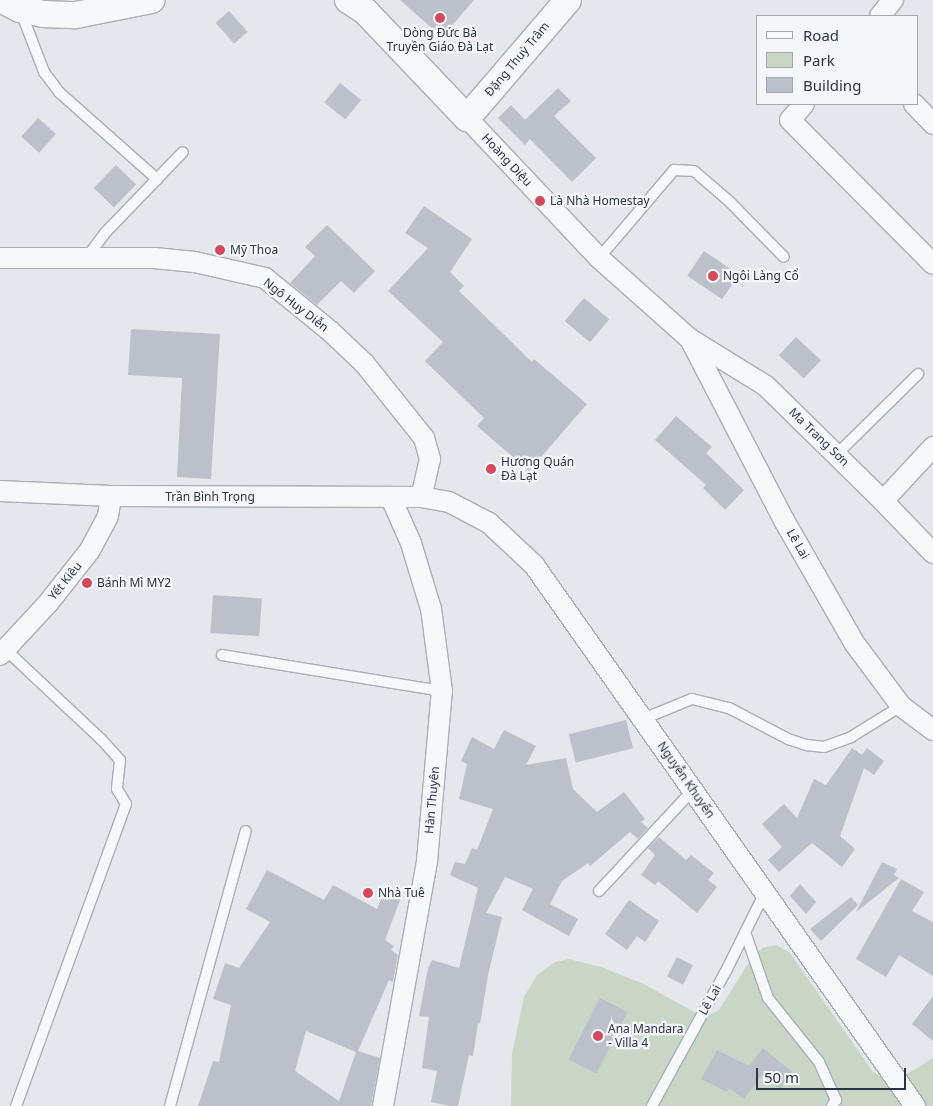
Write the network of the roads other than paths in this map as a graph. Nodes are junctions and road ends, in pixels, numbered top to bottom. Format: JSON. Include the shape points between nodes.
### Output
{"nodes":[{"id":1,"x":152,"y":0,"type":"edge"},
{"id":2,"x":348,"y":0,"type":"edge"},
{"id":3,"x":568,"y":0,"type":"edge"},
{"id":4,"x":893,"y":0,"type":"edge"},
{"id":5,"x":11,"y":4,"type":"edge"},
{"id":6,"x":881,"y":15,"type":"edge"},
{"id":7,"x":803,"y":105,"type":"edge"},
{"id":8,"x":915,"y":105,"type":"edge"},
{"id":9,"x":467,"y":118,"type":"junction"},
{"id":10,"x":933,"y":124,"type":"edge"},
{"id":11,"x":183,"y":152,"type":"dead end"},
{"id":12,"x":157,"y":179,"type":"junction"},
{"id":13,"x":87,"y":257,"type":"junction"},
{"id":14,"x":784,"y":257,"type":"dead end"},
{"id":15,"x":0,"y":258,"type":"edge"},
{"id":16,"x":599,"y":258,"type":"junction"},
{"id":17,"x":933,"y":264,"type":"edge"},
{"id":18,"x":690,"y":339,"type":"junction"},
{"id":19,"x":918,"y":374,"type":"dead end"},
{"id":20,"x":933,"y":447,"type":"edge"},
{"id":21,"x":837,"y":454,"type":"junction"},
{"id":22,"x":0,"y":491,"type":"edge"},
{"id":23,"x":111,"y":496,"type":"junction"},
{"id":24,"x":391,"y":498,"type":"junction"},
{"id":25,"x":421,"y":498,"type":"junction"},
{"id":26,"x":883,"y":501,"type":"junction"},
{"id":27,"x":933,"y":553,"type":"edge"},
{"id":28,"x":2,"y":652,"type":"edge"},
{"id":29,"x":222,"y":655,"type":"dead end"},
{"id":30,"x":442,"y":691,"type":"junction"},
{"id":31,"x":901,"y":706,"type":"junction"},
{"id":32,"x":643,"y":719,"type":"junction"},
{"id":33,"x":933,"y":730,"type":"edge"},
{"id":34,"x":693,"y":790,"type":"junction"},
{"id":35,"x":246,"y":831,"type":"dead end"},
{"id":36,"x":599,"y":891,"type":"dead end"},
{"id":37,"x":764,"y":892,"type":"junction"},
{"id":38,"x":745,"y":932,"type":"junction"},
{"id":39,"x":16,"y":1106,"type":"edge"},
{"id":40,"x":170,"y":1106,"type":"edge"},
{"id":41,"x":383,"y":1106,"type":"edge"},
{"id":42,"x":652,"y":1106,"type":"edge"},
{"id":43,"x":832,"y":1106,"type":"edge"},
{"id":44,"x":915,"y":1106,"type":"edge"}],
"edges":[{"from":1,"to":5,"type":"street","via":[[76,15],[43,14]]},
{"from":2,"to":9,"type":"street","name":"Hoàng Diệu","via":[[364,11]]},
{"from":3,"to":9,"type":"street","name":"Đặng Thuỳ Trâm"},
{"from":4,"to":6,"type":"street"},
{"from":5,"to":12,"type":"lane","via":[[44,72],[60,93]]},
{"from":7,"to":17,"type":"street","via":[[790,120]]},
{"from":8,"to":10,"type":"street"},
{"from":9,"to":16,"type":"street","name":"Hoàng Diệu"},
{"from":11,"to":12,"type":"lane"},
{"from":12,"to":13,"type":"lane","via":[[105,233]]},
{"from":13,"to":15,"type":"street","name":"Ngô Huy Diễn"},
{"from":13,"to":25,"type":"street","name":"Ngô Huy Diễn","via":[[195,262],[265,278],[364,363],[424,438],[430,459]]},
{"from":14,"to":16,"type":"lane","via":[[729,200],[694,171],[674,170]]},
{"from":16,"to":18,"type":"street","name":"Hoàng Diệu"},
{"from":18,"to":21,"type":"street","name":"Ma Trang Sơn","via":[[766,386]]},
{"from":18,"to":31,"type":"street","name":"Lê Lai","via":[[799,546],[855,644]]},
{"from":19,"to":21,"type":"lane"},
{"from":20,"to":26,"type":"street"},
{"from":21,"to":26,"type":"street","name":"Ma Trang Sơn"},
{"from":22,"to":23,"type":"street","name":"Trần Bình Trọng"},
{"from":23,"to":24,"type":"street","name":"Trần Bình Trọng"},
{"from":23,"to":28,"type":"street","name":"Yết Kiêu","via":[[108,516],[90,550],[50,602]]},
{"from":24,"to":25,"type":"street","name":"Trần Bình Trọng"},
{"from":24,"to":30,"type":"street","name":"Hàn Thuyên","via":[[411,543],[431,609]]},
{"from":25,"to":32,"type":"street","name":"Nguyễn Khuyến","via":[[449,502],[489,523],[534,565]]},
{"from":26,"to":27,"type":"street","name":"Ma Trang Sơn"},
{"from":28,"to":39,"type":"lane","via":[[101,739],[120,760],[117,789],[126,804]]},
{"from":29,"to":30,"type":"lane"},
{"from":30,"to":41,"type":"street","name":"Hàn Thuyên","via":[[427,861]]},
{"from":31,"to":32,"type":"lane","via":[[851,737],[824,747],[801,743],[729,708],[692,699]]},
{"from":31,"to":33,"type":"street","name":"Lê Lai"},
{"from":32,"to":34,"type":"street","name":"Nguyễn Khuyến"},
{"from":34,"to":36,"type":"lane"},
{"from":34,"to":37,"type":"street","name":"Nguyễn Khuyến"},
{"from":35,"to":40,"type":"lane"},
{"from":37,"to":38,"type":"lane","name":"Lê Lai"},
{"from":37,"to":44,"type":"street","name":"Nguyễn Khuyến"},
{"from":38,"to":42,"type":"lane","name":"Lê Lai"},
{"from":38,"to":43,"type":"lane","via":[[768,998],[819,1062],[836,1100]]}]}
